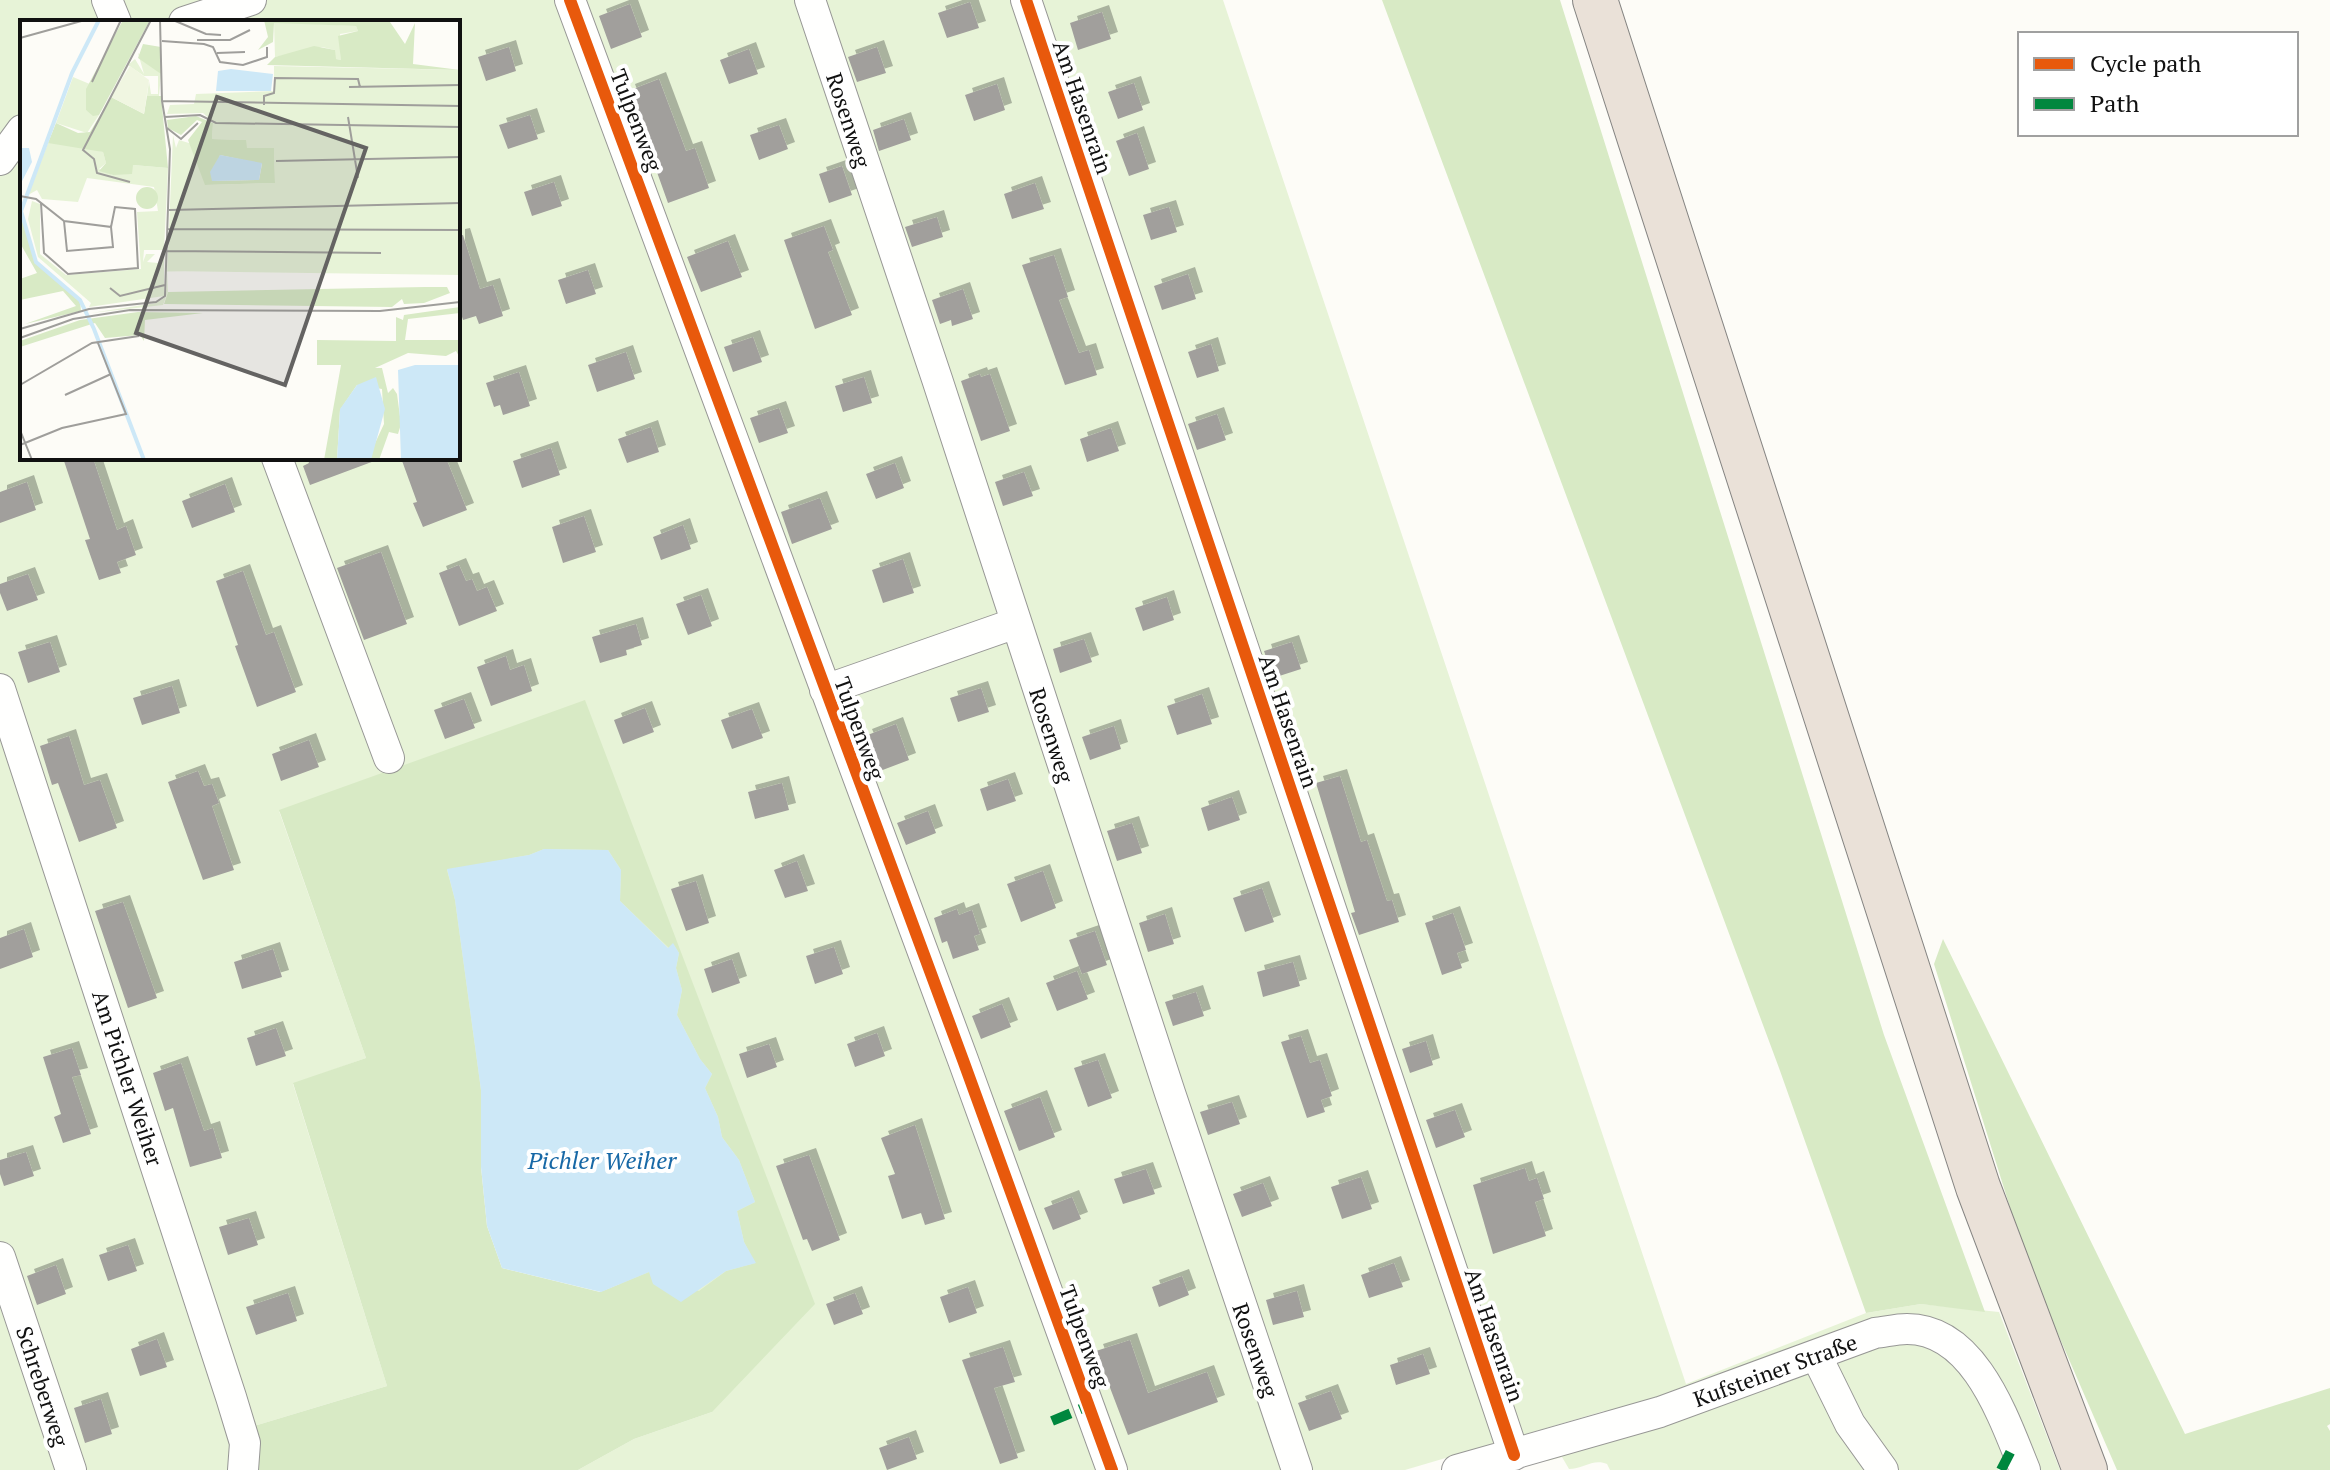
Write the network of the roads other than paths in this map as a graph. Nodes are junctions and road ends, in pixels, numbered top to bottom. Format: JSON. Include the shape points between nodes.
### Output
{"nodes":[{"id":1,"x":107,"y":0,"type":"edge"},
{"id":2,"x":251,"y":0,"type":"edge"},
{"id":3,"x":570,"y":0,"type":"edge"},
{"id":4,"x":810,"y":0,"type":"edge"},
{"id":5,"x":1026,"y":0,"type":"edge"},
{"id":6,"x":1595,"y":0,"type":"edge"},
{"id":7,"x":115,"y":20,"type":"edge"},
{"id":8,"x":190,"y":20,"type":"edge"},
{"id":9,"x":20,"y":133,"type":"edge"},
{"id":10,"x":0,"y":160,"type":"edge"},
{"id":11,"x":278,"y":460,"type":"edge"},
{"id":12,"x":1016,"y":623,"type":"junction"},
{"id":13,"x":0,"y":689,"type":"edge"},
{"id":14,"x":825,"y":690,"type":"junction"},
{"id":15,"x":389,"y":758,"type":"dead end"},
{"id":16,"x":0,"y":1257,"type":"edge"},
{"id":17,"x":1816,"y":1355,"type":"junction"},
{"id":18,"x":1514,"y":1455,"type":"junction"},
{"id":19,"x":71,"y":1470,"type":"edge"},
{"id":20,"x":243,"y":1470,"type":"edge"},
{"id":21,"x":1112,"y":1470,"type":"edge"},
{"id":22,"x":1297,"y":1470,"type":"edge"},
{"id":23,"x":1457,"y":1470,"type":"edge"},
{"id":24,"x":1883,"y":1470,"type":"edge"},
{"id":25,"x":2025,"y":1470,"type":"edge"},
{"id":26,"x":2085,"y":1470,"type":"edge"}],
"edges":[{"from":1,"to":7,"type":"street"},
{"from":2,"to":8,"type":"street"},
{"from":3,"to":14,"type":"street","name":"Tulpenweg"},
{"from":4,"to":12,"type":"street","name":"Rosenweg"},
{"from":5,"to":18,"type":"street","name":"Am Hasenrain"},
{"from":6,"to":26,"type":"highway","via":[[1974,1173]]},
{"from":9,"to":10,"type":"street"},
{"from":11,"to":15,"type":"street"},
{"from":12,"to":14,"type":"street"},
{"from":12,"to":22,"type":"street","name":"Rosenweg"},
{"from":13,"to":20,"type":"street","name":"Am Pichler Weiher","via":[[231,1397],[245,1443]]},
{"from":14,"to":21,"type":"street","name":"Tulpenweg"},
{"from":16,"to":19,"type":"street","name":"Schreberweg"},
{"from":17,"to":18,"type":"street","name":"Kufsteiner Straße","via":[[1660,1412]]},
{"from":17,"to":24,"type":"street","via":[[1850,1424]]},
{"from":17,"to":25,"type":"street","name":"Kufsteiner Straße","via":[[1875,1333],[1908,1329],[1948,1342],[1987,1384]]},
{"from":18,"to":23,"type":"street","name":"Kufsteiner Straße"}]}
